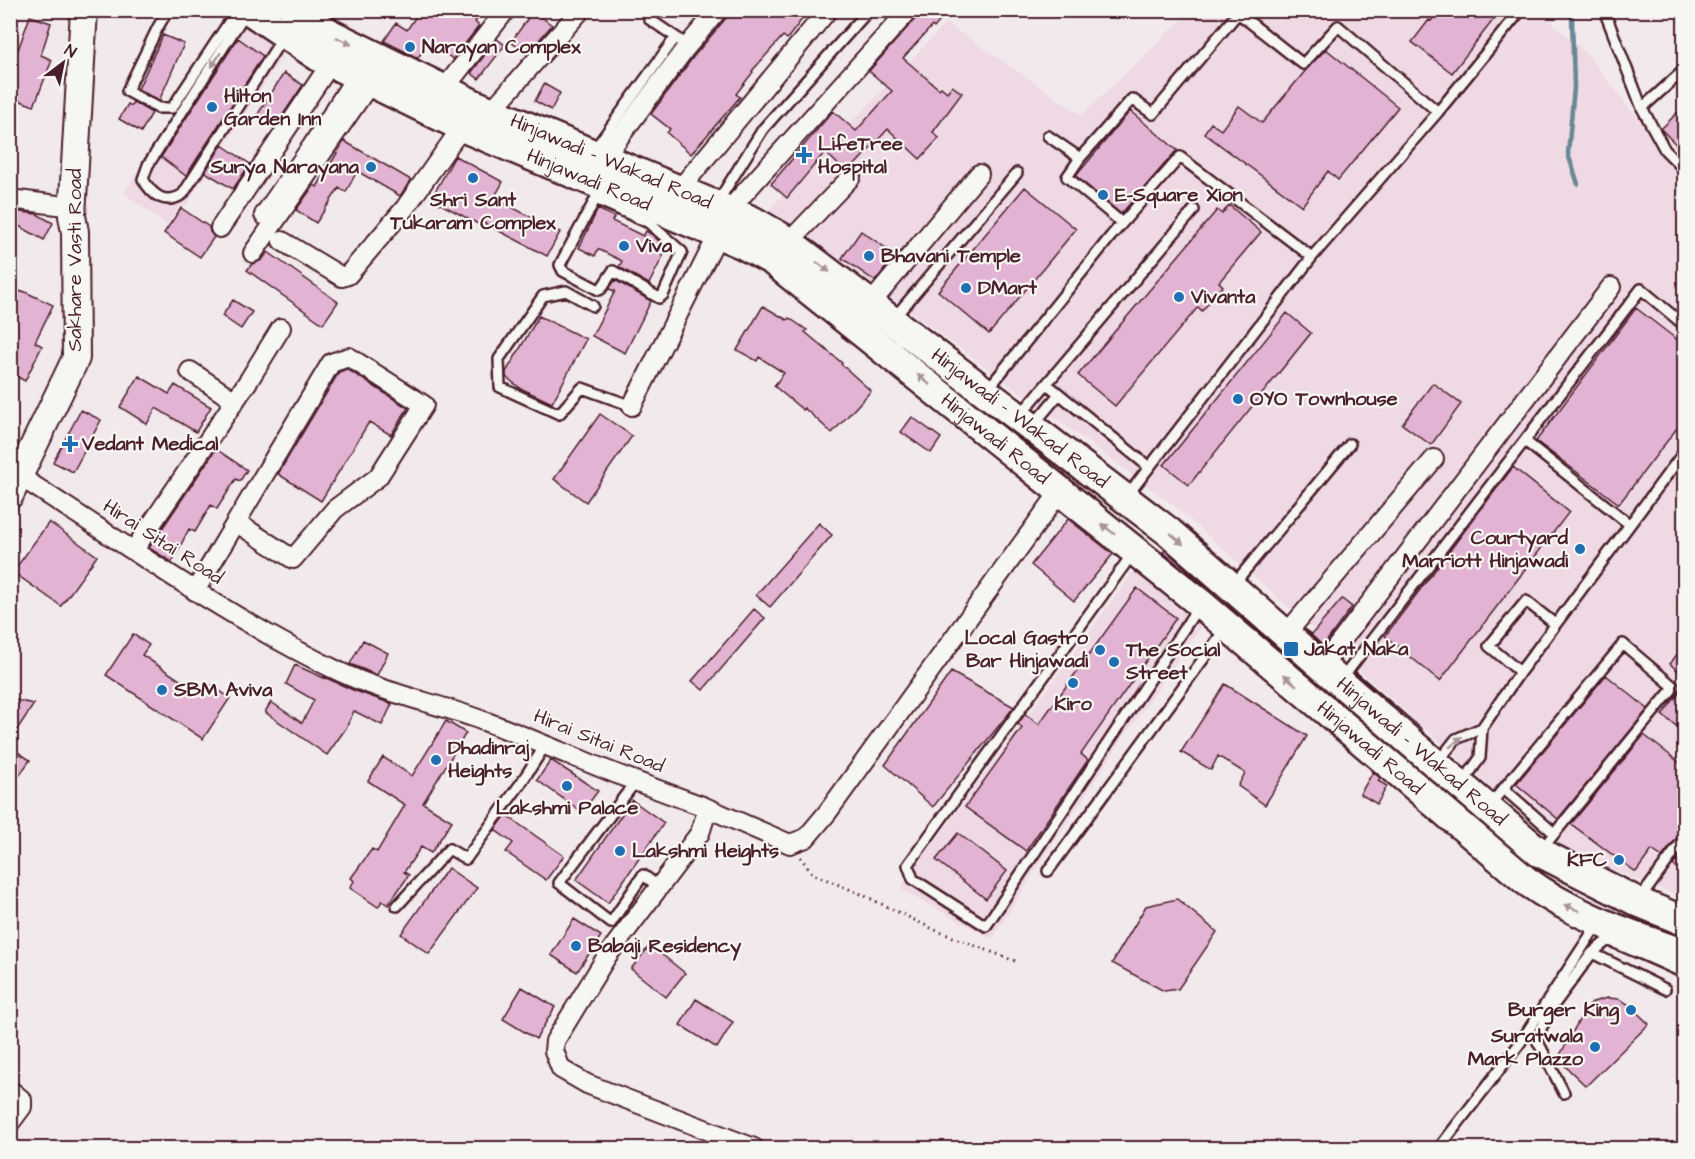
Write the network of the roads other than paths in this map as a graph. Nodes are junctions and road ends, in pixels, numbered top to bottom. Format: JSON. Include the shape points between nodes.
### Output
{"nodes":[{"id":1,"x":84,"y":10,"type":"edge"},
{"id":2,"x":168,"y":10,"type":"edge"},
{"id":3,"x":237,"y":10,"type":"edge"},
{"id":4,"x":248,"y":10,"type":"edge"},
{"id":5,"x":506,"y":10,"type":"edge"},
{"id":6,"x":581,"y":10,"type":"edge"},
{"id":7,"x":656,"y":10,"type":"edge"},
{"id":8,"x":710,"y":10,"type":"edge"},
{"id":9,"x":718,"y":10,"type":"edge"},
{"id":10,"x":828,"y":10,"type":"edge"},
{"id":11,"x":869,"y":10,"type":"edge"},
{"id":12,"x":909,"y":10,"type":"edge"},
{"id":13,"x":1521,"y":10,"type":"edge"},
{"id":14,"x":1604,"y":10,"type":"edge"},
{"id":15,"x":289,"y":23,"type":"edge"},
{"id":16,"x":675,"y":38,"type":"junction"},
{"id":17,"x":331,"y":63,"type":"junction"},
{"id":18,"x":1684,"y":70,"type":"edge"},
{"id":19,"x":364,"y":79,"type":"junction"},
{"id":20,"x":444,"y":89,"type":"junction"},
{"id":21,"x":1642,"y":108,"type":"junction"},
{"id":22,"x":491,"y":111,"type":"junction"},
{"id":23,"x":1438,"y":112,"type":"junction"},
{"id":24,"x":462,"y":127,"type":"junction"},
{"id":25,"x":1048,"y":136,"type":"dead end"},
{"id":26,"x":1080,"y":158,"type":"junction"},
{"id":27,"x":1684,"y":170,"type":"edge"},
{"id":28,"x":593,"y":172,"type":"junction"},
{"id":29,"x":1017,"y":173,"type":"dead end"},
{"id":30,"x":979,"y":174,"type":"dead end"},
{"id":31,"x":851,"y":177,"type":"dead end"},
{"id":32,"x":679,"y":190,"type":"junction"},
{"id":33,"x":10,"y":199,"type":"edge"},
{"id":34,"x":73,"y":207,"type":"junction"},
{"id":35,"x":1194,"y":210,"type":"dead end"},
{"id":36,"x":264,"y":215,"type":"dead end"},
{"id":37,"x":720,"y":217,"type":"junction"},
{"id":38,"x":1122,"y":223,"type":"junction"},
{"id":39,"x":220,"y":228,"type":"dead end"},
{"id":40,"x":282,"y":241,"type":"dead end"},
{"id":41,"x":789,"y":242,"type":"junction"},
{"id":42,"x":253,"y":253,"type":"dead end"},
{"id":43,"x":1312,"y":257,"type":"junction"},
{"id":44,"x":1611,"y":287,"type":"dead end"},
{"id":45,"x":593,"y":306,"type":"dead end"},
{"id":46,"x":882,"y":312,"type":"junction"},
{"id":47,"x":1684,"y":325,"type":"edge"},
{"id":48,"x":281,"y":328,"type":"dead end"},
{"id":49,"x":190,"y":371,"type":"dead end"},
{"id":50,"x":1047,"y":384,"type":"junction"},
{"id":51,"x":987,"y":391,"type":"junction"},
{"id":52,"x":1059,"y":394,"type":"junction"},
{"id":53,"x":235,"y":401,"type":"junction"},
{"id":54,"x":632,"y":406,"type":"joint"},
{"id":55,"x":1026,"y":421,"type":"junction"},
{"id":56,"x":1525,"y":441,"type":"junction"},
{"id":57,"x":1350,"y":444,"type":"dead end"},
{"id":58,"x":1684,"y":452,"type":"edge"},
{"id":59,"x":1434,"y":459,"type":"dead end"},
{"id":60,"x":1149,"y":467,"type":"junction"},
{"id":61,"x":15,"y":486,"type":"edge"},
{"id":62,"x":1061,"y":490,"type":"junction"},
{"id":63,"x":1126,"y":498,"type":"junction"},
{"id":64,"x":237,"y":523,"type":"junction"},
{"id":65,"x":1629,"y":524,"type":"junction"},
{"id":66,"x":134,"y":550,"type":"junction"},
{"id":67,"x":1134,"y":550,"type":"junction"},
{"id":68,"x":1232,"y":587,"type":"junction"},
{"id":69,"x":195,"y":591,"type":"junction"},
{"id":70,"x":1201,"y":604,"type":"junction"},
{"id":71,"x":1555,"y":624,"type":"junction"},
{"id":72,"x":1227,"y":626,"type":"junction"},
{"id":73,"x":1286,"y":634,"type":"junction"},
{"id":74,"x":1520,"y":672,"type":"junction"},
{"id":75,"x":1331,"y":674,"type":"junction"},
{"id":76,"x":1482,"y":728,"type":"junction"},
{"id":77,"x":546,"y":744,"type":"junction"},
{"id":78,"x":1436,"y":764,"type":"junction"},
{"id":79,"x":636,"y":781,"type":"junction"},
{"id":80,"x":1461,"y":785,"type":"junction"},
{"id":81,"x":1496,"y":798,"type":"junction"},
{"id":82,"x":705,"y":807,"type":"junction"},
{"id":83,"x":1684,"y":839,"type":"edge"},
{"id":84,"x":1547,"y":842,"type":"junction"},
{"id":85,"x":1048,"y":872,"type":"dead end"},
{"id":86,"x":658,"y":886,"type":"junction"},
{"id":87,"x":1638,"y":902,"type":"junction"},
{"id":88,"x":397,"y":906,"type":"dead end"},
{"id":89,"x":1679,"y":916,"type":"edge"},
{"id":90,"x":1600,"y":920,"type":"junction"},
{"id":91,"x":1646,"y":948,"type":"junction"},
{"id":92,"x":1592,"y":953,"type":"junction"},
{"id":93,"x":1684,"y":954,"type":"edge"},
{"id":94,"x":1684,"y":973,"type":"edge"},
{"id":95,"x":1665,"y":989,"type":"dead end"},
{"id":96,"x":10,"y":1090,"type":"edge"},
{"id":97,"x":1564,"y":1093,"type":"dead end"},
{"id":98,"x":10,"y":1123,"type":"edge"},
{"id":99,"x":754,"y":1149,"type":"edge"},
{"id":100,"x":1439,"y":1149,"type":"edge"}],
"edges":[{"from":1,"to":34,"type":"street","name":"Sakhare Vasti Road"},
{"from":2,"to":3,"type":"lane","via":[[127,91],[158,108],[172,108]]},
{"from":4,"to":15,"type":"main road","name":"Hinjawadi Road"},
{"from":4,"to":15,"type":"lane","one_way":true,"via":[[148,165],[143,179],[150,192],[164,199],[183,194]]},
{"from":5,"to":20,"type":"street"},
{"from":6,"to":22,"type":"street"},
{"from":7,"to":16,"type":"lane","via":[[649,19]]},
{"from":8,"to":16,"type":"lane","via":[[684,42]]},
{"from":9,"to":28,"type":"street"},
{"from":10,"to":32,"type":"street"},
{"from":11,"to":37,"type":"lane","via":[[763,129]]},
{"from":12,"to":37,"type":"street"},
{"from":13,"to":23,"type":"lane"},
{"from":14,"to":21,"type":"lane"},
{"from":15,"to":17,"type":"main road","name":"Hinjawadi Road"},
{"from":15,"to":20,"type":"main road","name":"Hinjawadi - Wakad Road","one_way":true,"via":[[331,34]]},
{"from":16,"to":28,"type":"lane"},
{"from":17,"to":19,"type":"main road","name":"Hinjawadi Road"},
{"from":17,"to":39,"type":"street"},
{"from":18,"to":21,"type":"lane"},
{"from":19,"to":24,"type":"main road","name":"Hinjawadi Road"},
{"from":19,"to":36,"type":"street"},
{"from":19,"to":42,"type":"street"},
{"from":20,"to":22,"type":"main road","name":"Hinjawadi - Wakad Road"},
{"from":21,"to":27,"type":"lane","via":[[1665,150]]},
{"from":22,"to":28,"type":"main road","name":"Hinjawadi - Wakad Road"},
{"from":23,"to":26,"type":"lane","via":[[1338,26],[1303,64],[1238,13],[1153,114],[1132,99]]},
{"from":23,"to":43,"type":"lane"},
{"from":24,"to":28,"type":"main road","name":"Hinjawadi Road"},
{"from":24,"to":40,"type":"street","via":[[405,208],[348,275],[342,277]]},
{"from":25,"to":26,"type":"lane"},
{"from":26,"to":38,"type":"lane","via":[[1067,177]]},
{"from":28,"to":28,"type":"lane","via":[[560,265],[562,271],[599,290],[613,271],[659,298],[682,252]]},
{"from":28,"to":32,"type":"main road","name":"Hinjawadi - Wakad Road"},
{"from":28,"to":37,"type":"main road","name":"Hinjawadi Road"},
{"from":29,"to":46,"type":"lane"},
{"from":30,"to":46,"type":"street"},
{"from":31,"to":41,"type":"street"},
{"from":32,"to":37,"type":"main road","name":"Hinjawadi - Wakad Road"},
{"from":33,"to":34,"type":"street"},
{"from":34,"to":61,"type":"street","name":"Sakhare Vasti Road","via":[[76,358]]},
{"from":35,"to":50,"type":"lane"},
{"from":37,"to":41,"type":"main road","name":"Hinjawadi - Wakad Road","via":[[753,221]]},
{"from":37,"to":54,"type":"street"},
{"from":62,"to":37,"type":"main road","name":"Hinjawadi Road","one_way":true,"via":[[801,282],[742,244]]},
{"from":38,"to":43,"type":"lane","via":[[1180,157]]},
{"from":38,"to":51,"type":"lane"},
{"from":41,"to":46,"type":"main road","name":"Hinjawadi - Wakad Road","one_way":true},
{"from":43,"to":60,"type":"lane"},
{"from":44,"to":75,"type":"street"},
{"from":45,"to":54,"type":"lane","via":[[566,291],[543,296],[499,359],[500,387],[559,414],[582,388]]},
{"from":46,"to":51,"type":"main road","name":"Hinjawadi - Wakad Road"},
{"from":47,"to":56,"type":"lane","via":[[1641,289]]},
{"from":48,"to":53,"type":"street"},
{"from":49,"to":53,"type":"street"},
{"from":50,"to":52,"type":"lane"},
{"from":50,"to":55,"type":"lane"},
{"from":51,"to":55,"type":"main road","name":"Hinjawadi - Wakad Road"},
{"from":52,"to":55,"type":"lane"},
{"from":52,"to":60,"type":"lane"},
{"from":53,"to":66,"type":"street"},
{"from":55,"to":63,"type":"main road","name":"Hinjawadi - Wakad Road"},
{"from":56,"to":65,"type":"lane"},
{"from":56,"to":75,"type":"lane"},
{"from":57,"to":68,"type":"lane"},
{"from":58,"to":65,"type":"lane"},
{"from":59,"to":73,"type":"street"},
{"from":60,"to":63,"type":"lane"},
{"from":61,"to":66,"type":"street","name":"Hirai Sitai Road"},
{"from":67,"to":62,"type":"main road","name":"Hinjawadi Road","one_way":true},
{"from":62,"to":82,"type":"street","name":"Hirai Sitai Road","via":[[807,838],[790,844]]},
{"from":63,"to":68,"type":"main road","name":"Hinjawadi - Wakad Road","one_way":true},
{"from":64,"to":64,"type":"street","via":[[331,363],[349,357],[424,405],[378,477],[335,509],[293,559]]},
{"from":64,"to":69,"type":"street"},
{"from":65,"to":71,"type":"lane"},
{"from":66,"to":69,"type":"street","name":"Hirai Sitai Road"},
{"from":67,"to":70,"type":"main road","name":"Hinjawadi Road"},
{"from":67,"to":70,"type":"lane","via":[[908,866],[913,879],[986,926]]},
{"from":68,"to":73,"type":"main road","name":"Hinjawadi - Wakad Road"},
{"from":69,"to":77,"type":"street","name":"Hirai Sitai Road","via":[[342,673]]},
{"from":70,"to":72,"type":"main road","name":"Hinjawadi Road"},
{"from":71,"to":74,"type":"lane"},
{"from":71,"to":74,"type":"lane","via":[[1526,601],[1489,646]]},
{"from":72,"to":85,"type":"lane"},
{"from":90,"to":72,"type":"main road","name":"Hinjawadi Road","one_way":true,"via":[[1550,898],[1526,880]]},
{"from":73,"to":75,"type":"main road","name":"Hinjawadi - Wakad Road"},
{"from":74,"to":76,"type":"lane"},
{"from":75,"to":78,"type":"main road","name":"Hinjawadi - Wakad Road"},
{"from":78,"to":76,"type":"lane","one_way":true,"via":[[1456,739]]},
{"from":76,"to":80,"type":"lane","via":[[1480,758]]},
{"from":77,"to":79,"type":"street","name":"Hirai Sitai Road"},
{"from":77,"to":88,"type":"lane","via":[[466,859],[449,849]]},
{"from":78,"to":80,"type":"main road","name":"Hinjawadi - Wakad Road"},
{"from":79,"to":82,"type":"street","name":"Hirai Sitai Road"},
{"from":79,"to":86,"type":"lane","via":[[559,883],[611,923],[643,875]]},
{"from":80,"to":81,"type":"main road","name":"Hinjawadi - Wakad Road"},
{"from":81,"to":84,"type":"main road","name":"Hinjawadi - Wakad Road"},
{"from":81,"to":84,"type":"lane","via":[[1623,644],[1674,687]]},
{"from":82,"to":86,"type":"street","via":[[700,832]]},
{"from":83,"to":87,"type":"lane"},
{"from":84,"to":87,"type":"main road","name":"Hinjawadi - Wakad Road"},
{"from":86,"to":99,"type":"street","via":[[607,956],[555,1041],[554,1051],[561,1069],[587,1084]]},
{"from":87,"to":89,"type":"main road","name":"Hinjawadi - Wakad Road"},
{"from":90,"to":91,"type":"main road","name":"Hinjawadi Road"},
{"from":90,"to":100,"type":"lane","via":[[1520,1044]]},
{"from":91,"to":92,"type":"lane","via":[[1608,940]]},
{"from":91,"to":93,"type":"main road","name":"Hinjawadi Road"},
{"from":91,"to":94,"type":"lane"},
{"from":92,"to":95,"type":"lane"},
{"from":92,"to":97,"type":"lane","via":[[1553,1006],[1536,1038]]},
{"from":96,"to":98,"type":"street","via":[[22,1100],[22,1107]]}]}
